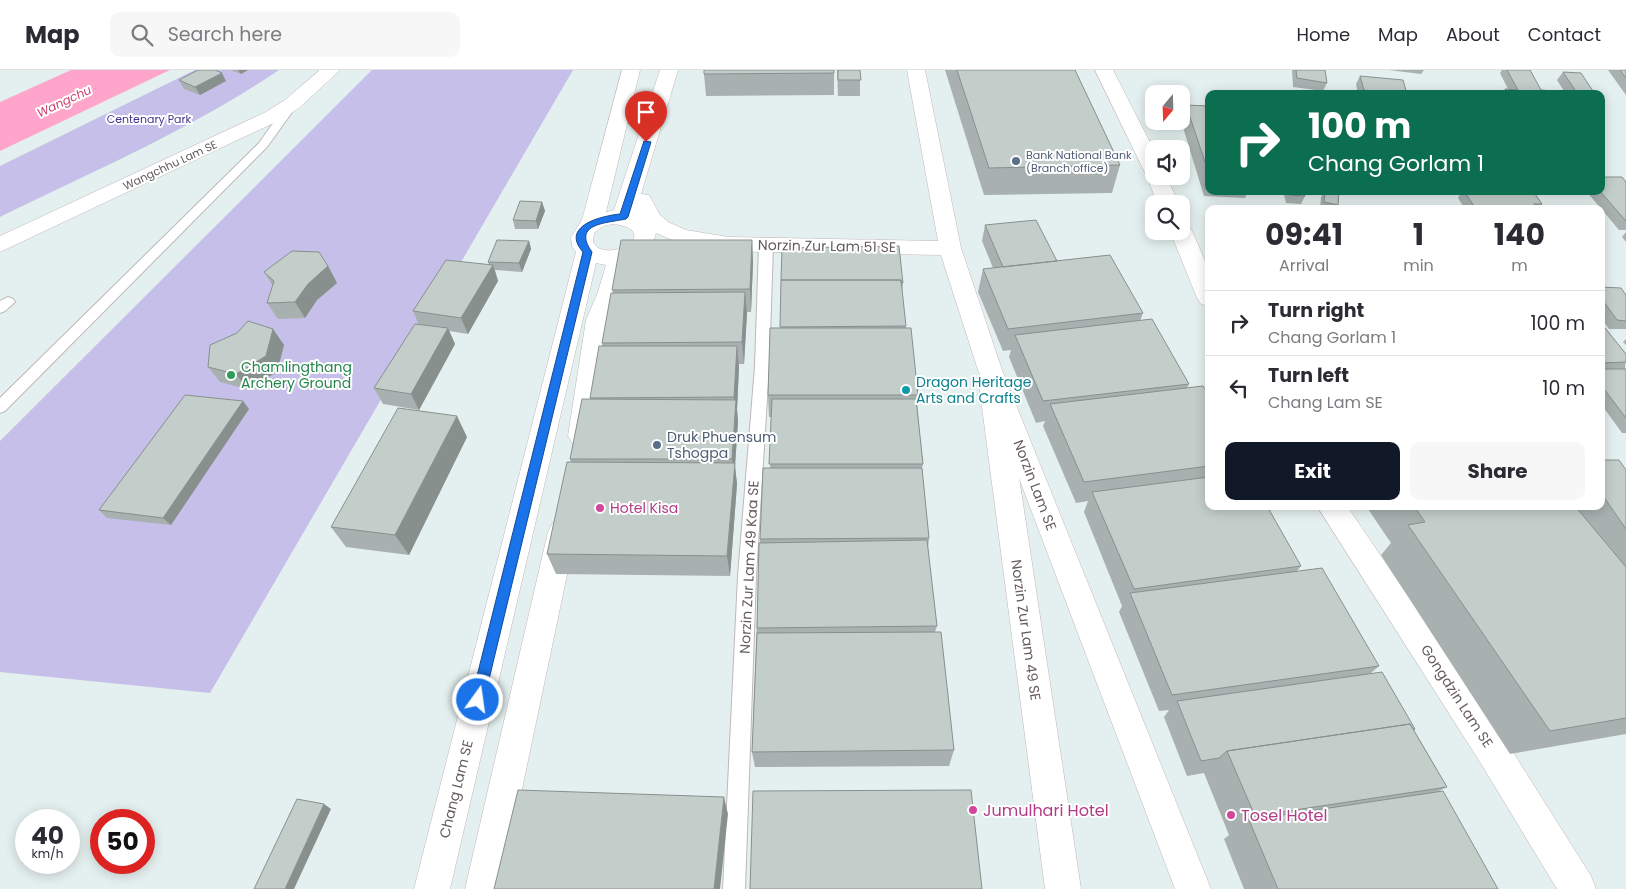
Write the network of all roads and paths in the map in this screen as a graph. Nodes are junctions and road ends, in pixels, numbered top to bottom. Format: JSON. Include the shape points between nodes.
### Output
{"nodes":[{"id":1,"x":331,"y":70,"type":"edge"},
{"id":2,"x":631,"y":70,"type":"edge"},
{"id":3,"x":669,"y":70,"type":"edge"},
{"id":4,"x":916,"y":70,"type":"edge"},
{"id":5,"x":1104,"y":70,"type":"edge"},
{"id":6,"x":292,"y":104,"type":"junction"},
{"id":7,"x":1145,"y":154,"type":"edge"},
{"id":8,"x":635,"y":178,"type":"junction"},
{"id":9,"x":623,"y":217,"type":"junction"},
{"id":10,"x":592,"y":223,"type":"junction"},
{"id":11,"x":1185,"y":240,"type":"edge"},
{"id":12,"x":728,"y":244,"type":"junction"},
{"id":13,"x":0,"y":245,"type":"edge"},
{"id":14,"x":766,"y":245,"type":"junction"},
{"id":15,"x":950,"y":248,"type":"junction"},
{"id":16,"x":631,"y":251,"type":"junction"},
{"id":17,"x":588,"y":252,"type":"junction"},
{"id":18,"x":1205,"y":288,"type":"edge"},
{"id":19,"x":0,"y":300,"type":"edge"},
{"id":20,"x":0,"y":308,"type":"edge"},
{"id":21,"x":990,"y":370,"type":"junction"},
{"id":22,"x":0,"y":407,"type":"edge"},
{"id":23,"x":576,"y":466,"type":"edge"},
{"id":24,"x":568,"y":505,"type":"edge"},
{"id":25,"x":1334,"y":510,"type":"edge"},
{"id":26,"x":432,"y":889,"type":"edge"},
{"id":27,"x":483,"y":889,"type":"edge"},
{"id":28,"x":734,"y":889,"type":"edge"},
{"id":29,"x":1063,"y":889,"type":"edge"},
{"id":30,"x":1193,"y":889,"type":"edge"},
{"id":31,"x":1578,"y":889,"type":"edge"}],
"edges":[{"from":1,"to":6,"type":"main road","name":"Wangchhu Lam SE"},
{"from":2,"to":10,"type":"main road"},
{"from":3,"to":8,"type":"main road"},
{"from":4,"to":15,"type":"main road","name":"Norzin Lam SE"},
{"from":5,"to":7,"type":"main road"},
{"from":6,"to":13,"type":"main road","name":"Wangchhu Lam SE","via":[[258,124]]},
{"from":6,"to":22,"type":"lane","via":[[263,144]]},
{"from":8,"to":9,"type":"main road"},
{"from":8,"to":12,"type":"main road","via":[[654,222],[685,236]]},
{"from":9,"to":10,"type":"main road"},
{"from":9,"to":16,"type":"main road","via":[[636,220],[647,235]]},
{"from":10,"to":17,"type":"main road","via":[[581,238]]},
{"from":11,"to":18,"type":"main road"},
{"from":12,"to":14,"type":"main road","name":"Norzin Zur Lam 51 SE"},
{"from":12,"to":16,"type":"main road","name":"Norzin Zur Lam 51 SE"},
{"from":14,"to":15,"type":"main road","name":"Norzin Zur Lam 51 SE"},
{"from":14,"to":28,"type":"lane","name":"Norzin Zur Lam 49 Kaa SE","via":[[762,366],[746,586]]},
{"from":15,"to":21,"type":"main road","name":"Norzin Lam SE"},
{"from":16,"to":17,"type":"main road","via":[[608,258]]},
{"from":16,"to":23,"type":"main road","via":[[598,320]]},
{"from":17,"to":26,"type":"main road","name":"Chang Lam SE"},
{"from":19,"to":20,"type":"lane","via":[[8,302]]},
{"from":21,"to":29,"type":"main road","name":"Norzin Zur Lam 49 SE"},
{"from":21,"to":30,"type":"main road","name":"Norzin Lam SE"},
{"from":24,"to":27,"type":"main road"},
{"from":25,"to":31,"type":"main road","name":"Gongdzin Lam SE","via":[[1492,750]]}]}
